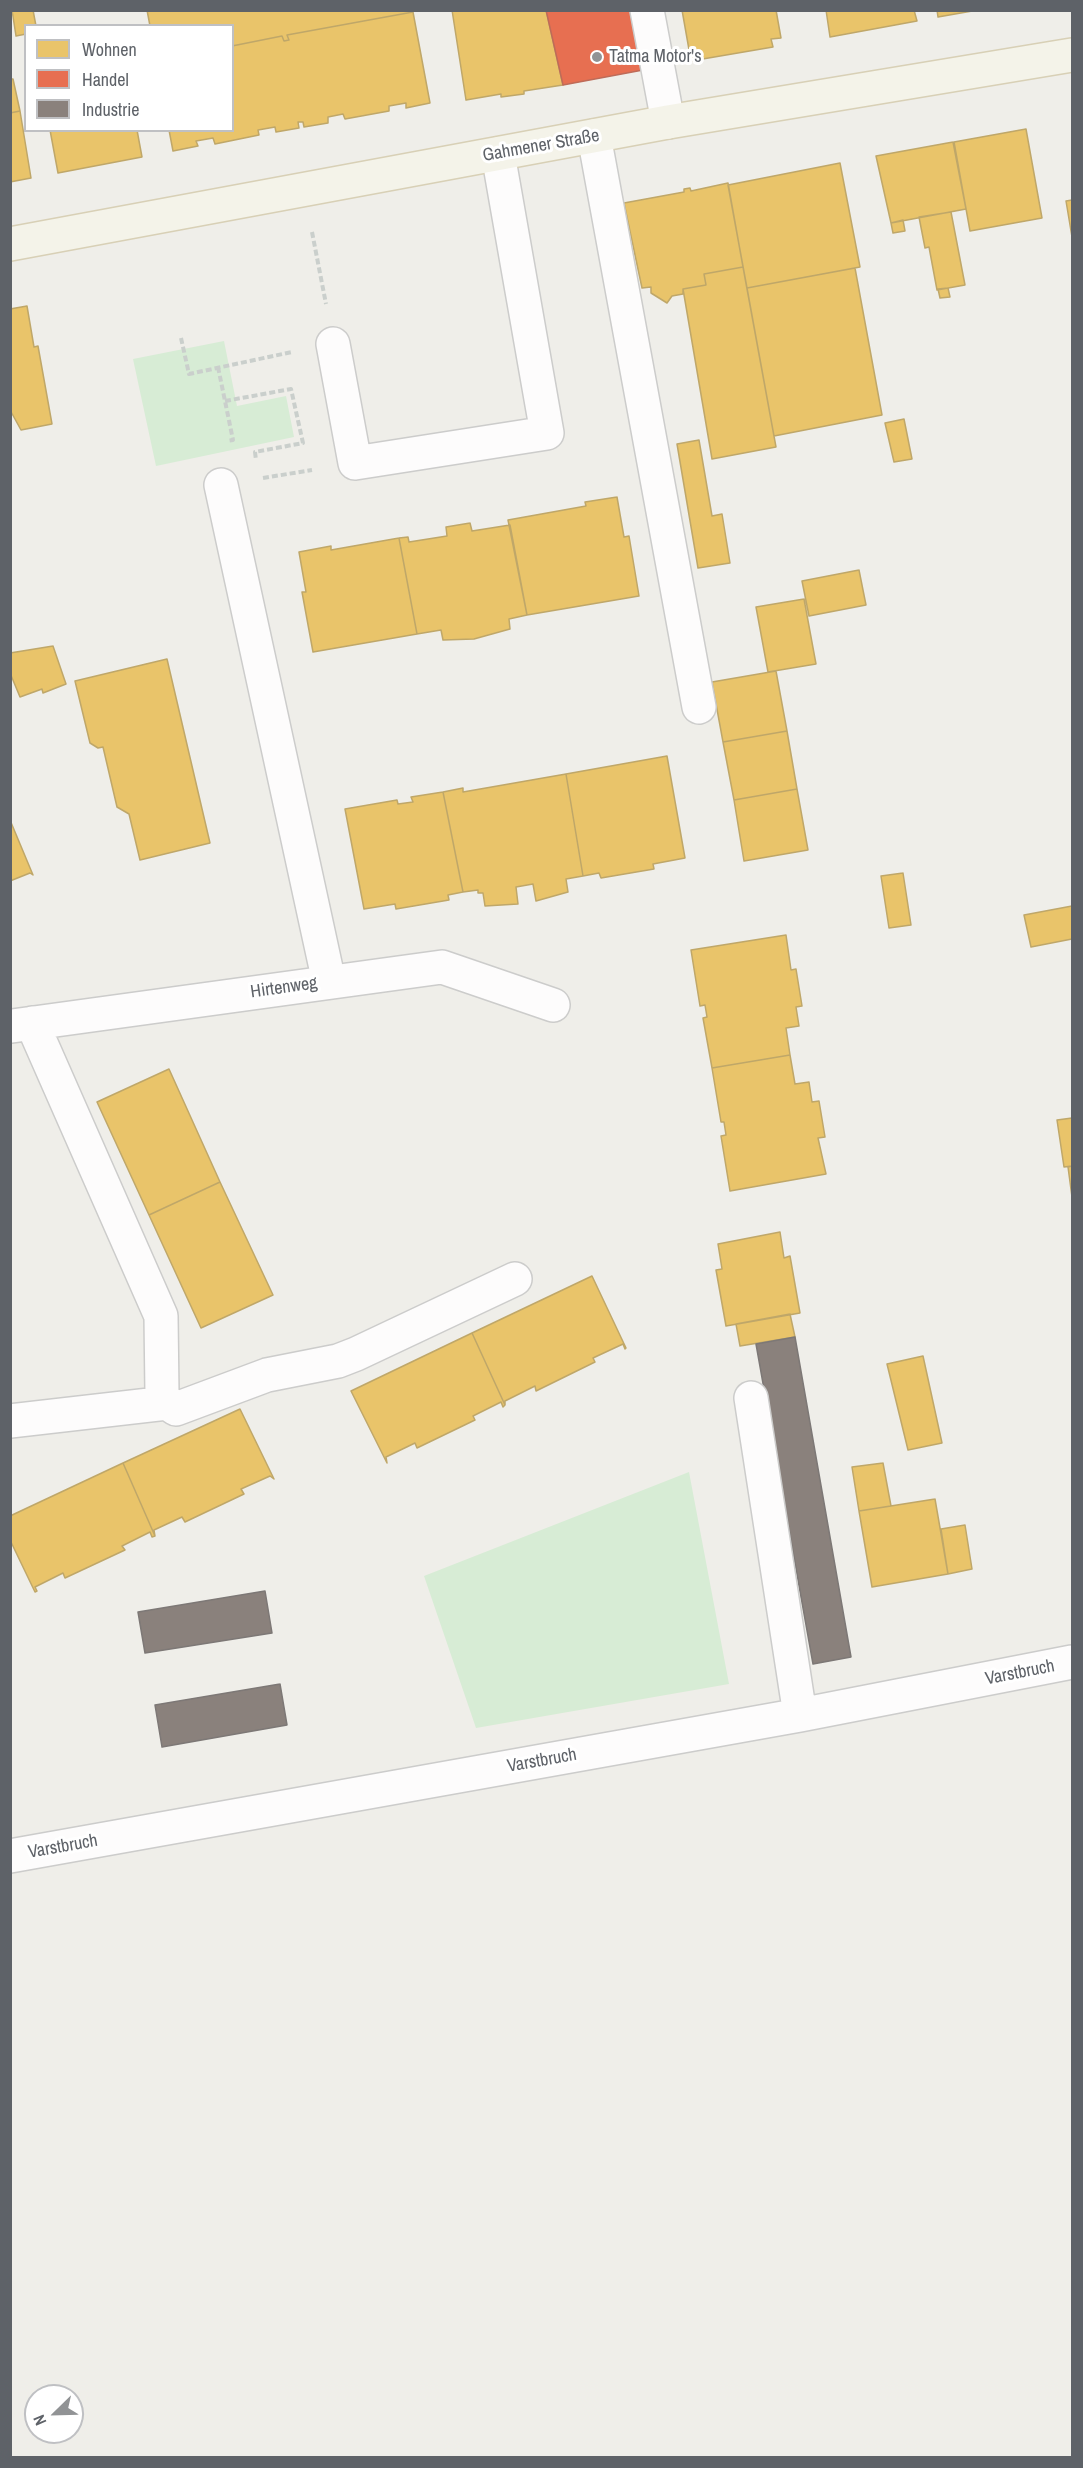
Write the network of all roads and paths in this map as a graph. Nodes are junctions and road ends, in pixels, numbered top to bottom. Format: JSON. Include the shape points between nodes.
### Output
{"nodes":[{"id":1,"x":647,"y":10,"type":"edge"},
{"id":2,"x":1072,"y":55,"type":"edge"},
{"id":3,"x":668,"y":122,"type":"junction"},
{"id":4,"x":594,"y":136,"type":"junction"},
{"id":5,"x":498,"y":154,"type":"junction"},
{"id":6,"x":304,"y":190,"type":"junction"},
{"id":7,"x":10,"y":244,"type":"edge"},
{"id":8,"x":181,"y":338,"type":"dead end"},
{"id":9,"x":333,"y":344,"type":"junction"},
{"id":10,"x":218,"y":368,"type":"junction"},
{"id":11,"x":225,"y":401,"type":"junction"},
{"id":12,"x":222,"y":442,"type":"dead end"},
{"id":13,"x":356,"y":463,"type":"junction"},
{"id":14,"x":221,"y":485,"type":"dead end"},
{"id":15,"x":699,"y":707,"type":"dead end"},
{"id":16,"x":329,"y":982,"type":"junction"},
{"id":17,"x":553,"y":1005,"type":"dead end"},
{"id":18,"x":21,"y":1025,"type":"edge"},
{"id":19,"x":515,"y":1279,"type":"dead end"},
{"id":20,"x":752,"y":1398,"type":"dead end"},
{"id":21,"x":167,"y":1403,"type":"junction"},
{"id":22,"x":10,"y":1421,"type":"edge"},
{"id":23,"x":1072,"y":1662,"type":"edge"},
{"id":24,"x":800,"y":1715,"type":"junction"},
{"id":25,"x":10,"y":1856,"type":"edge"}],
"edges":[{"from":1,"to":3,"type":"street"},
{"from":2,"to":3,"type":"main road","name":"Gahmener Straße"},
{"from":3,"to":4,"type":"main road","name":"Gahmener Straße"},
{"from":4,"to":5,"type":"main road","name":"Gahmener Straße"},
{"from":4,"to":15,"type":"street"},
{"from":5,"to":6,"type":"main road","name":"Gahmener Straße"},
{"from":5,"to":13,"type":"street","via":[[547,433]]},
{"from":6,"to":7,"type":"main road","name":"Gahmener Straße"},
{"from":6,"to":9,"type":"path"},
{"from":8,"to":10,"type":"path","via":[[189,374]]},
{"from":9,"to":10,"type":"path"},
{"from":9,"to":13,"type":"street"},
{"from":10,"to":11,"type":"path"},
{"from":11,"to":12,"type":"path","via":[[233,440]]},
{"from":11,"to":13,"type":"path","via":[[291,389],[303,443],[255,452],[260,479]]},
{"from":14,"to":16,"type":"street"},
{"from":16,"to":17,"type":"street","name":"Hirtenweg","via":[[442,967]]},
{"from":16,"to":18,"type":"street","name":"Hirtenweg"},
{"from":18,"to":21,"type":"street","via":[[161,1316],[162,1394]]},
{"from":19,"to":21,"type":"street","via":[[347,1358],[267,1375],[176,1409]]},
{"from":20,"to":24,"type":"street"},
{"from":21,"to":22,"type":"street"},
{"from":23,"to":24,"type":"street","name":"Varstbruch"},
{"from":24,"to":25,"type":"street","name":"Varstbruch"}]}
